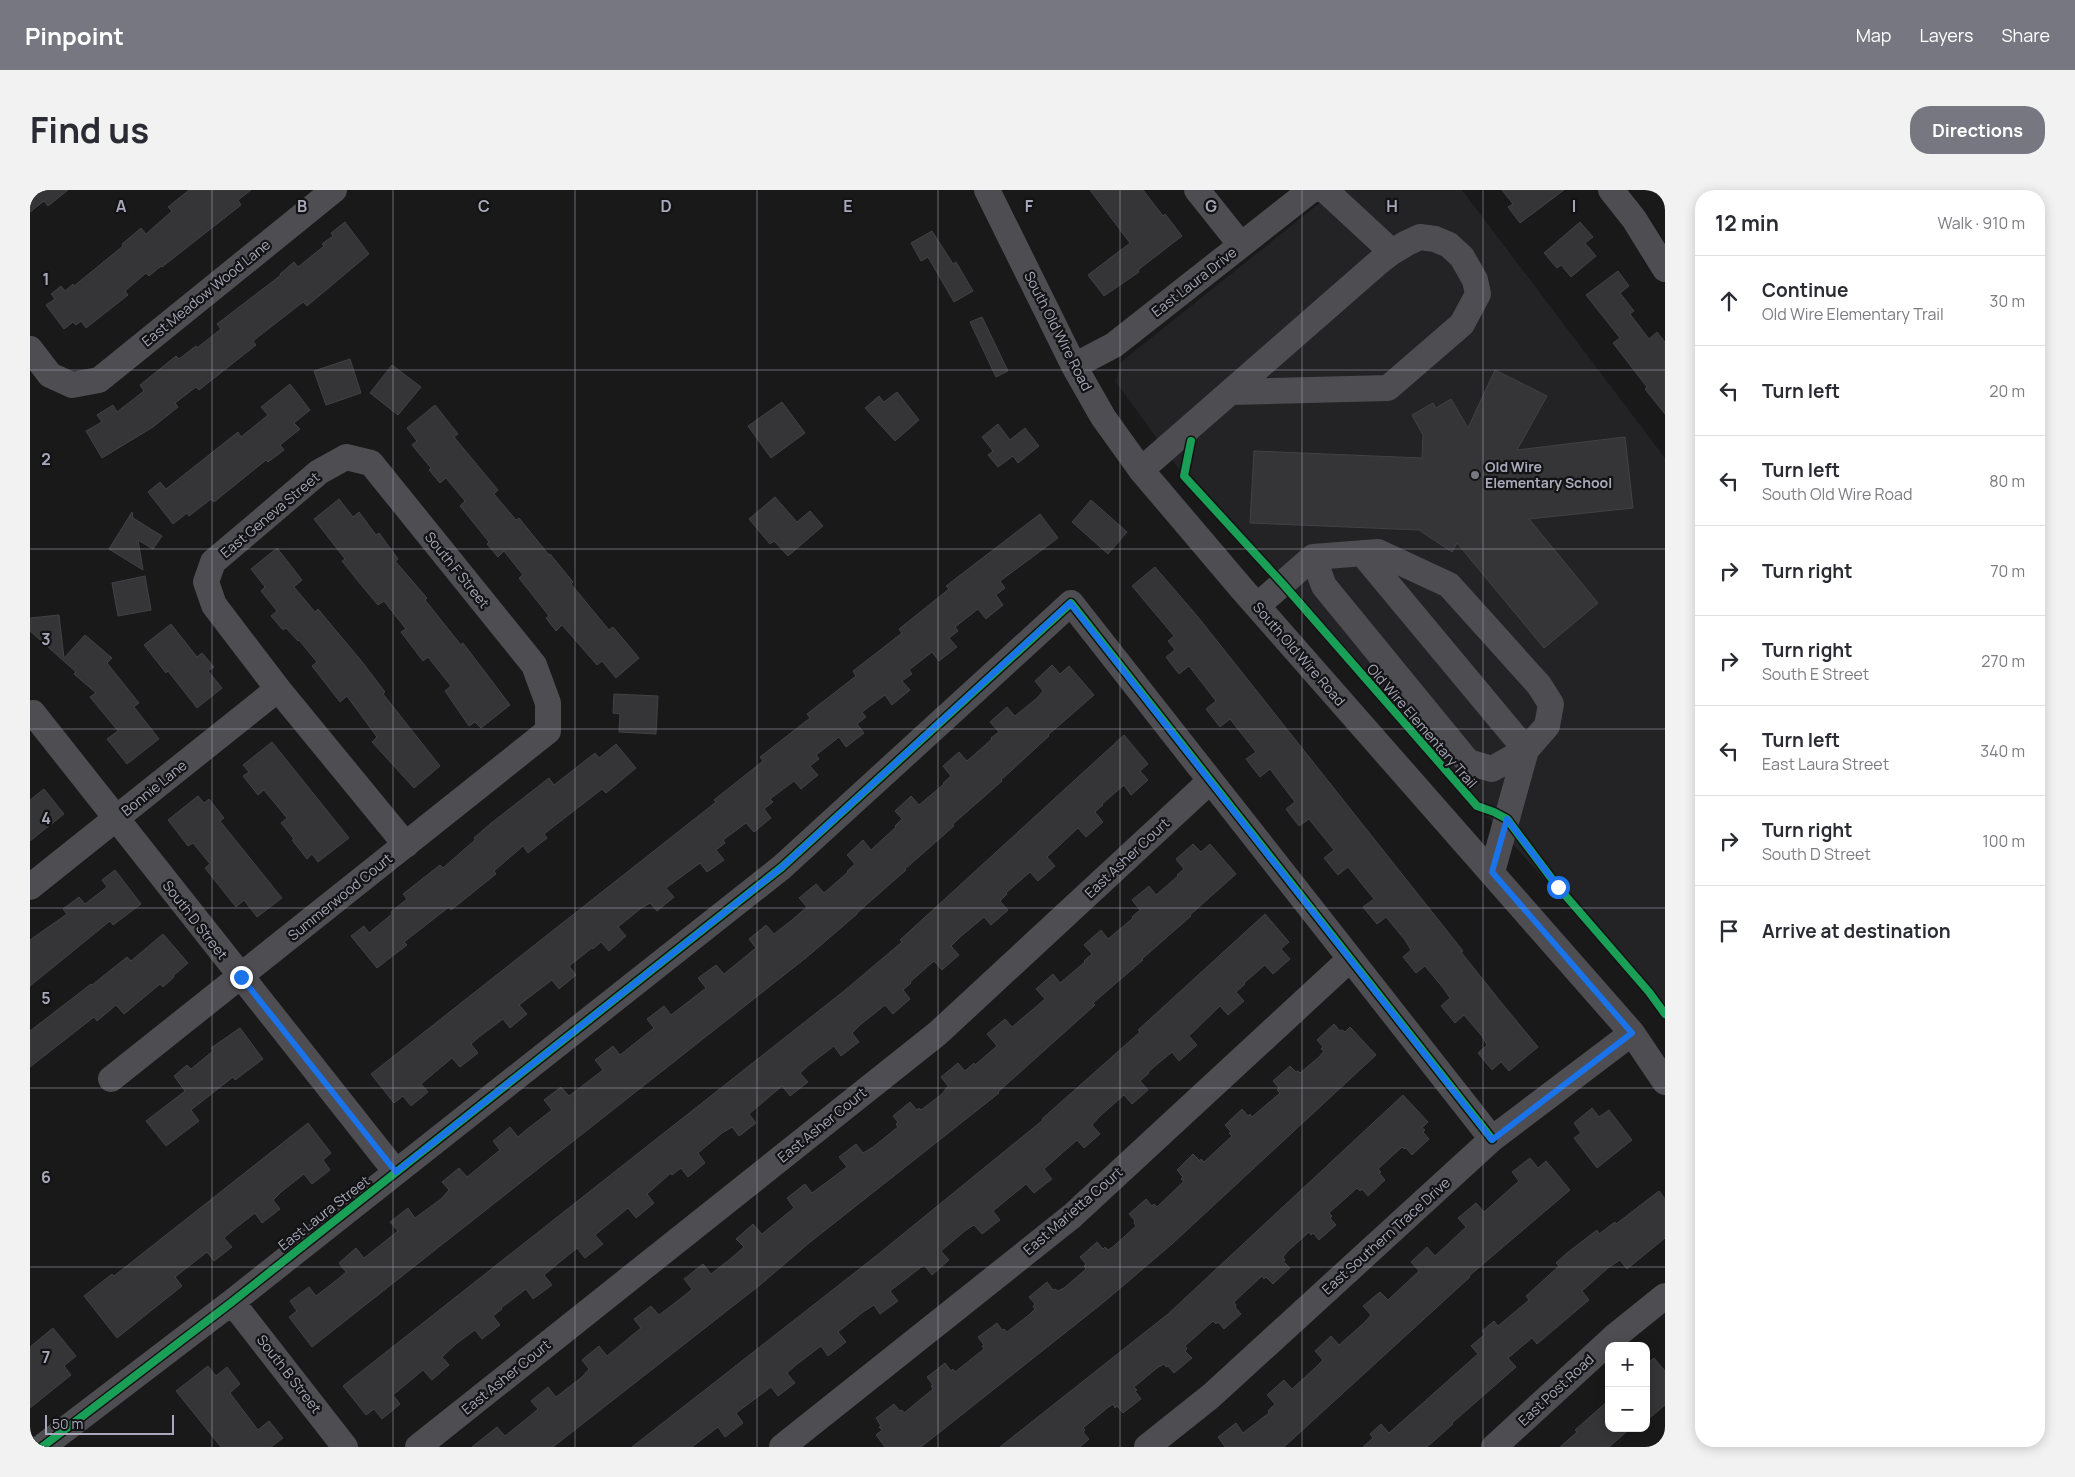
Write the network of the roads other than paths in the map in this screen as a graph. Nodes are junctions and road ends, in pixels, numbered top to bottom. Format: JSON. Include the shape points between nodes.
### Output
{"nodes":[{"id":1,"x":334,"y":190,"type":"edge"},
{"id":2,"x":987,"y":190,"type":"edge"},
{"id":3,"x":1197,"y":190,"type":"edge"},
{"id":4,"x":1311,"y":190,"type":"edge"},
{"id":5,"x":1325,"y":190,"type":"edge"},
{"id":6,"x":1612,"y":190,"type":"edge"},
{"id":7,"x":1240,"y":245,"type":"junction"},
{"id":8,"x":1392,"y":252,"type":"junction"},
{"id":9,"x":1665,"y":269,"type":"edge"},
{"id":10,"x":30,"y":349,"type":"edge"},
{"id":11,"x":1074,"y":366,"type":"junction"},
{"id":12,"x":1230,"y":392,"type":"junction"},
{"id":13,"x":346,"y":458,"type":"joint"},
{"id":14,"x":1141,"y":470,"type":"junction"},
{"id":15,"x":1362,"y":554,"type":"junction"},
{"id":16,"x":1313,"y":557,"type":"junction"},
{"id":17,"x":1257,"y":606,"type":"junction"},
{"id":18,"x":278,"y":690,"type":"junction"},
{"id":19,"x":548,"y":703,"type":"joint"},
{"id":20,"x":33,"y":713,"type":"dead end"},
{"id":21,"x":1526,"y":750,"type":"junction"},
{"id":22,"x":1209,"y":782,"type":"junction"},
{"id":23,"x":116,"y":819,"type":"junction"},
{"id":24,"x":406,"y":845,"type":"junction"},
{"id":25,"x":1492,"y":872,"type":"junction"},
{"id":26,"x":30,"y":887,"type":"edge"},
{"id":27,"x":1350,"y":959,"type":"junction"},
{"id":28,"x":241,"y":977,"type":"junction"},
{"id":29,"x":1632,"y":1033,"type":"junction"},
{"id":30,"x":111,"y":1079,"type":"dead end"},
{"id":31,"x":1665,"y":1082,"type":"edge"},
{"id":32,"x":1492,"y":1140,"type":"junction"},
{"id":33,"x":396,"y":1172,"type":"junction"},
{"id":34,"x":1665,"y":1296,"type":"edge"},
{"id":35,"x":232,"y":1302,"type":"junction"},
{"id":36,"x":42,"y":1447,"type":"edge"},
{"id":37,"x":345,"y":1447,"type":"edge"},
{"id":38,"x":418,"y":1447,"type":"edge"},
{"id":39,"x":782,"y":1447,"type":"edge"},
{"id":40,"x":1148,"y":1447,"type":"edge"},
{"id":41,"x":1494,"y":1447,"type":"edge"}],
"edges":[{"from":1,"to":10,"type":"street","name":"East Meadow Wood Lane","via":[[99,380],[72,385],[50,375]]},
{"from":2,"to":11,"type":"street","name":"South Old Wire Road"},
{"from":3,"to":7,"type":"street"},
{"from":4,"to":7,"type":"street","name":"East Laura Drive"},
{"from":5,"to":8,"type":"street"},
{"from":6,"to":9,"type":"street"},
{"from":7,"to":11,"type":"street","name":"East Laura Drive","via":[[1114,345]]},
{"from":8,"to":12,"type":"street"},
{"from":8,"to":12,"type":"street","via":[[1420,237],[1449,245],[1462,257],[1475,280],[1478,294],[1462,324],[1388,388]]},
{"from":11,"to":14,"type":"street","name":"South Old Wire Road","via":[[1103,417]]},
{"from":12,"to":14,"type":"street"},
{"from":13,"to":18,"type":"street","name":"East Geneva Street","via":[[320,472],[213,562],[206,582],[214,606]]},
{"from":13,"to":19,"type":"street","name":"South F Street","via":[[371,464],[534,665]]},
{"from":14,"to":17,"type":"street","name":"South Old Wire Road"},
{"from":15,"to":16,"type":"street"},
{"from":15,"to":21,"type":"street"},
{"from":15,"to":21,"type":"street","via":[[1378,552],[1449,585],[1539,685],[1551,704],[1547,726]]},
{"from":16,"to":17,"type":"street"},
{"from":16,"to":21,"type":"street","via":[[1324,586],[1468,762],[1492,769]]},
{"from":17,"to":25,"type":"street","name":"South Old Wire Road"},
{"from":18,"to":23,"type":"street","name":"Bonnie Lane"},
{"from":18,"to":24,"type":"street"},
{"from":19,"to":24,"type":"street","name":"Summerwood Court","via":[[548,731]]},
{"from":20,"to":23,"type":"street","name":"South D Street"},
{"from":21,"to":25,"type":"street"},
{"from":22,"to":27,"type":"street"},
{"from":22,"to":33,"type":"street","name":"East Laura Street","via":[[1070,603],[782,867]]},
{"from":22,"to":38,"type":"street","name":"East Asher Court","via":[[938,1033]]},
{"from":23,"to":26,"type":"street","name":"Bonnie Lane"},
{"from":23,"to":28,"type":"street","name":"South D Street"},
{"from":24,"to":28,"type":"street","name":"Summerwood Court"},
{"from":25,"to":29,"type":"street","name":"South Old Wire Road"},
{"from":27,"to":32,"type":"street"},
{"from":27,"to":39,"type":"street","name":"East Marietta Court","via":[[1072,1216]]},
{"from":28,"to":30,"type":"street","name":"Summerwood Court"},
{"from":28,"to":33,"type":"street","name":"South D Street"},
{"from":29,"to":31,"type":"street","name":"South Old Wire Road"},
{"from":29,"to":32,"type":"street","name":"East Southern Trace Drive"},
{"from":32,"to":40,"type":"street","name":"East Southern Trace Drive","via":[[1212,1396]]},
{"from":33,"to":35,"type":"street","name":"East Laura Street"},
{"from":34,"to":41,"type":"street","name":"East Post Road","via":[[1614,1337]]},
{"from":35,"to":36,"type":"street","name":"East Laura Street"},
{"from":35,"to":37,"type":"street","name":"South B Street"}]}
